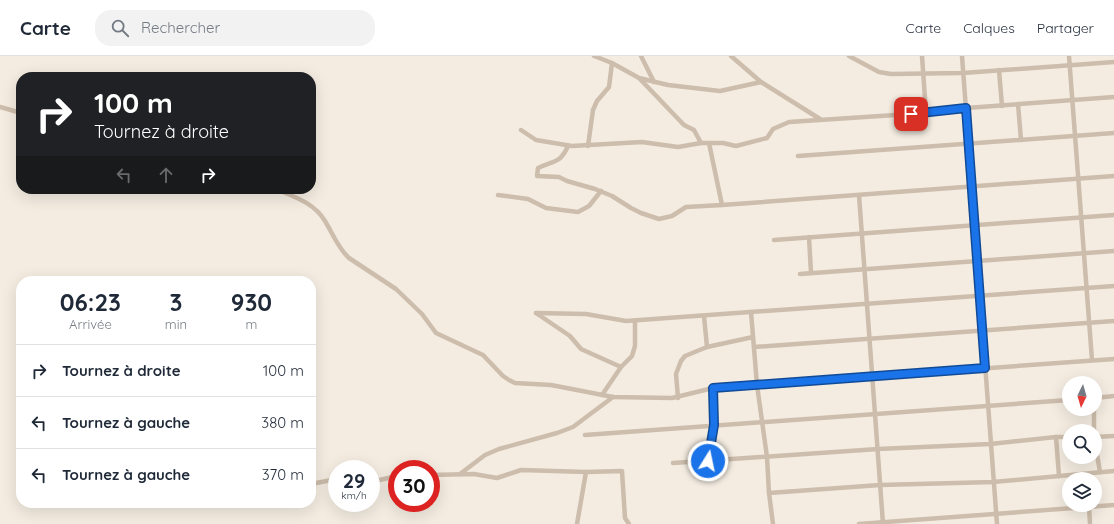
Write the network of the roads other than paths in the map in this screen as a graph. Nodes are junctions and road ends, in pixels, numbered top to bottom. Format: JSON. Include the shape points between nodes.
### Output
{"nodes":[{"id":1,"x":594,"y":56,"type":"edge"},
{"id":2,"x":641,"y":56,"type":"edge"},
{"id":3,"x":731,"y":56,"type":"edge"},
{"id":4,"x":849,"y":56,"type":"edge"},
{"id":5,"x":922,"y":56,"type":"edge"},
{"id":6,"x":962,"y":56,"type":"edge"},
{"id":7,"x":1069,"y":56,"type":"edge"},
{"id":8,"x":1114,"y":62,"type":"edge"},
{"id":9,"x":612,"y":63,"type":"junction"},
{"id":10,"x":1070,"y":65,"type":"junction"},
{"id":11,"x":999,"y":70,"type":"junction"},
{"id":12,"x":963,"y":73,"type":"junction"},
{"id":13,"x":923,"y":74,"type":"junction"},
{"id":14,"x":639,"y":78,"type":"junction"},
{"id":15,"x":654,"y":82,"type":"junction"},
{"id":16,"x":761,"y":82,"type":"junction"},
{"id":17,"x":1114,"y":97,"type":"edge"},
{"id":18,"x":1073,"y":100,"type":"junction"},
{"id":19,"x":1018,"y":104,"type":"junction"},
{"id":20,"x":1002,"y":106,"type":"junction"},
{"id":21,"x":0,"y":107,"type":"edge"},
{"id":22,"x":966,"y":108,"type":"junction"},
{"id":23,"x":16,"y":112,"type":"edge"},
{"id":24,"x":926,"y":113,"type":"junction"},
{"id":25,"x":821,"y":119,"type":"junction"},
{"id":26,"x":521,"y":130,"type":"dead end"},
{"id":27,"x":1114,"y":133,"type":"edge"},
{"id":28,"x":1075,"y":136,"type":"junction"},
{"id":29,"x":1021,"y":140,"type":"junction"},
{"id":30,"x":701,"y":143,"type":"junction"},
{"id":31,"x":709,"y":143,"type":"junction"},
{"id":32,"x":968,"y":143,"type":"junction"},
{"id":33,"x":568,"y":146,"type":"junction"},
{"id":34,"x":588,"y":146,"type":"junction"},
{"id":35,"x":798,"y":156,"type":"dead end"},
{"id":36,"x":1114,"y":176,"type":"edge"},
{"id":37,"x":1079,"y":179,"type":"junction"},
{"id":38,"x":972,"y":187,"type":"junction"},
{"id":39,"x":601,"y":191,"type":"junction"},
{"id":40,"x":288,"y":194,"type":"edge"},
{"id":41,"x":498,"y":195,"type":"dead end"},
{"id":42,"x":859,"y":195,"type":"junction"},
{"id":43,"x":722,"y":205,"type":"junction"},
{"id":44,"x":1114,"y":215,"type":"edge"},
{"id":45,"x":1082,"y":217,"type":"junction"},
{"id":46,"x":975,"y":225,"type":"junction"},
{"id":47,"x":862,"y":233,"type":"junction"},
{"id":48,"x":809,"y":237,"type":"junction"},
{"id":49,"x":774,"y":240,"type":"dead end"},
{"id":50,"x":1114,"y":251,"type":"edge"},
{"id":51,"x":1084,"y":253,"type":"junction"},
{"id":52,"x":977,"y":261,"type":"junction"},
{"id":53,"x":864,"y":269,"type":"junction"},
{"id":54,"x":811,"y":273,"type":"junction"},
{"id":55,"x":800,"y":274,"type":"dead end"},
{"id":56,"x":1114,"y":286,"type":"edge"},
{"id":57,"x":1087,"y":288,"type":"junction"},
{"id":58,"x":980,"y":296,"type":"junction"},
{"id":59,"x":867,"y":304,"type":"junction"},
{"id":60,"x":751,"y":312,"type":"junction"},
{"id":61,"x":704,"y":316,"type":"junction"},
{"id":62,"x":635,"y":321,"type":"junction"},
{"id":63,"x":1114,"y":321,"type":"edge"},
{"id":64,"x":1089,"y":323,"type":"junction"},
{"id":65,"x":982,"y":331,"type":"junction"},
{"id":66,"x":753,"y":337,"type":"junction"},
{"id":67,"x":869,"y":339,"type":"junction"},
{"id":68,"x":707,"y":347,"type":"junction"},
{"id":69,"x":754,"y":347,"type":"junction"},
{"id":70,"x":1114,"y":359,"type":"edge"},
{"id":71,"x":1092,"y":360,"type":"junction"},
{"id":72,"x":622,"y":367,"type":"junction"},
{"id":73,"x":985,"y":368,"type":"junction"},
{"id":74,"x":872,"y":376,"type":"junction"},
{"id":75,"x":757,"y":385,"type":"junction"},
{"id":76,"x":713,"y":388,"type":"junction"},
{"id":77,"x":602,"y":395,"type":"junction"},
{"id":78,"x":1114,"y":396,"type":"edge"},
{"id":79,"x":613,"y":397,"type":"junction"},
{"id":80,"x":1102,"y":397,"type":"edge"},
{"id":81,"x":678,"y":398,"type":"junction"},
{"id":82,"x":1062,"y":400,"type":"edge"},
{"id":83,"x":988,"y":405,"type":"junction"},
{"id":84,"x":875,"y":414,"type":"junction"},
{"id":85,"x":762,"y":422,"type":"junction"},
{"id":86,"x":714,"y":425,"type":"junction"},
{"id":87,"x":585,"y":435,"type":"dead end"},
{"id":88,"x":1114,"y":436,"type":"edge"},
{"id":89,"x":1056,"y":437,"type":"junction"},
{"id":90,"x":1062,"y":437,"type":"edge"},
{"id":91,"x":1102,"y":437,"type":"edge"},
{"id":92,"x":990,"y":444,"type":"junction"},
{"id":93,"x":878,"y":449,"type":"junction"},
{"id":94,"x":767,"y":457,"type":"junction"},
{"id":95,"x":708,"y":461,"type":"junction"},
{"id":96,"x":673,"y":464,"type":"dead end"},
{"id":97,"x":1099,"y":464,"type":"edge"},
{"id":98,"x":1114,"y":471,"type":"edge"},
{"id":99,"x":586,"y":472,"type":"junction"},
{"id":100,"x":1100,"y":472,"type":"joint"},
{"id":101,"x":440,"y":474,"type":"edge"},
{"id":102,"x":460,"y":474,"type":"junction"},
{"id":103,"x":1059,"y":476,"type":"junction"},
{"id":104,"x":1062,"y":476,"type":"edge"},
{"id":105,"x":328,"y":481,"type":"edge"},
{"id":106,"x":993,"y":482,"type":"junction"},
{"id":107,"x":316,"y":483,"type":"edge"},
{"id":108,"x":880,"y":485,"type":"junction"},
{"id":109,"x":769,"y":493,"type":"junction"},
{"id":110,"x":1114,"y":505,"type":"edge"},
{"id":111,"x":1102,"y":506,"type":"edge"},
{"id":112,"x":1062,"y":509,"type":"edge"},
{"id":113,"x":1089,"y":512,"type":"edge"},
{"id":114,"x":996,"y":514,"type":"junction"},
{"id":115,"x":883,"y":523,"type":"edge"},
{"id":116,"x":577,"y":524,"type":"edge"},
{"id":117,"x":629,"y":524,"type":"edge"},
{"id":118,"x":773,"y":524,"type":"edge"},
{"id":119,"x":859,"y":524,"type":"edge"},
{"id":120,"x":997,"y":524,"type":"edge"},
{"id":121,"x":1090,"y":524,"type":"edge"}],
"edges":[{"from":1,"to":9,"type":"street"},
{"from":2,"to":15,"type":"street"},
{"from":3,"to":16,"type":"street"},
{"from":4,"to":13,"type":"street","via":[[879,72]]},
{"from":5,"to":13,"type":"street"},
{"from":6,"to":12,"type":"street"},
{"from":7,"to":10,"type":"street"},
{"from":8,"to":10,"type":"street"},
{"from":9,"to":14,"type":"street"},
{"from":9,"to":34,"type":"street","via":[[609,87],[593,110]]},
{"from":10,"to":11,"type":"street"},
{"from":10,"to":18,"type":"street"},
{"from":11,"to":12,"type":"street"},
{"from":11,"to":20,"type":"street"},
{"from":12,"to":13,"type":"street"},
{"from":12,"to":22,"type":"street"},
{"from":13,"to":24,"type":"street"},
{"from":14,"to":15,"type":"street"},
{"from":14,"to":30,"type":"street","via":[[684,125],[694,130]]},
{"from":15,"to":16,"type":"street","via":[[720,91]]},
{"from":16,"to":25,"type":"street"},
{"from":17,"to":18,"type":"street"},
{"from":18,"to":19,"type":"street"},
{"from":18,"to":28,"type":"street"},
{"from":19,"to":20,"type":"street"},
{"from":19,"to":29,"type":"street"},
{"from":20,"to":22,"type":"street"},
{"from":21,"to":23,"type":"street"},
{"from":22,"to":24,"type":"street"},
{"from":22,"to":32,"type":"street"},
{"from":24,"to":25,"type":"street"},
{"from":25,"to":31,"type":"street","via":[[789,122],[773,129],[767,138],[744,145]]},
{"from":26,"to":33,"type":"street","via":[[536,140]]},
{"from":27,"to":28,"type":"street"},
{"from":28,"to":29,"type":"street"},
{"from":28,"to":37,"type":"street"},
{"from":29,"to":32,"type":"street"},
{"from":30,"to":31,"type":"street"},
{"from":30,"to":34,"type":"street","via":[[678,147],[642,142]]},
{"from":31,"to":43,"type":"street"},
{"from":32,"to":35,"type":"street"},
{"from":32,"to":38,"type":"street"},
{"from":33,"to":34,"type":"street"},
{"from":33,"to":39,"type":"street","via":[[560,159],[538,168],[537,176],[559,177]]},
{"from":36,"to":37,"type":"street"},
{"from":37,"to":38,"type":"street"},
{"from":37,"to":45,"type":"street"},
{"from":38,"to":42,"type":"street"},
{"from":38,"to":46,"type":"street"},
{"from":39,"to":41,"type":"street","via":[[590,206],[574,212],[546,208],[528,199]]},
{"from":39,"to":43,"type":"street","via":[[631,208],[660,219],[672,216],[686,207]]},
{"from":40,"to":77,"type":"street","via":[[311,205],[325,221],[343,253],[396,289],[422,314],[436,333],[483,356],[509,380],[515,383],[561,387]]},
{"from":42,"to":43,"type":"street"},
{"from":42,"to":47,"type":"street"},
{"from":44,"to":45,"type":"street"},
{"from":45,"to":46,"type":"street"},
{"from":45,"to":51,"type":"street"},
{"from":46,"to":47,"type":"street"},
{"from":46,"to":52,"type":"street"},
{"from":47,"to":48,"type":"street"},
{"from":47,"to":53,"type":"street"},
{"from":48,"to":49,"type":"street"},
{"from":48,"to":54,"type":"street"},
{"from":50,"to":51,"type":"street"},
{"from":51,"to":52,"type":"street"},
{"from":51,"to":57,"type":"street"},
{"from":52,"to":53,"type":"street"},
{"from":52,"to":58,"type":"street"},
{"from":53,"to":54,"type":"street"},
{"from":53,"to":59,"type":"street"},
{"from":54,"to":55,"type":"street"},
{"from":56,"to":57,"type":"street"},
{"from":57,"to":58,"type":"street"},
{"from":57,"to":64,"type":"street"},
{"from":58,"to":59,"type":"street"},
{"from":58,"to":65,"type":"street"},
{"from":59,"to":60,"type":"street"},
{"from":59,"to":67,"type":"street"},
{"from":60,"to":61,"type":"street"},
{"from":60,"to":66,"type":"street"},
{"from":61,"to":62,"type":"street"},
{"from":61,"to":68,"type":"street"},
{"from":62,"to":72,"type":"street","via":[[635,346],[632,356]]},
{"from":62,"to":72,"type":"street","via":[[586,314],[536,313],[570,336],[581,349]]},
{"from":63,"to":64,"type":"street"},
{"from":64,"to":65,"type":"street"},
{"from":64,"to":71,"type":"street"},
{"from":65,"to":67,"type":"street"},
{"from":65,"to":73,"type":"street"},
{"from":66,"to":68,"type":"street"},
{"from":66,"to":69,"type":"street"},
{"from":67,"to":69,"type":"street"},
{"from":67,"to":74,"type":"street"},
{"from":68,"to":81,"type":"street","via":[[685,356],[681,361],[676,374]]},
{"from":69,"to":75,"type":"street"},
{"from":70,"to":71,"type":"street"},
{"from":71,"to":73,"type":"street"},
{"from":72,"to":77,"type":"street"},
{"from":73,"to":74,"type":"street"},
{"from":73,"to":83,"type":"street"},
{"from":74,"to":75,"type":"street"},
{"from":74,"to":84,"type":"street"},
{"from":75,"to":76,"type":"street"},
{"from":75,"to":85,"type":"street"},
{"from":76,"to":81,"type":"street"},
{"from":76,"to":86,"type":"street"},
{"from":77,"to":79,"type":"street"},
{"from":78,"to":80,"type":"street"},
{"from":79,"to":81,"type":"street"},
{"from":79,"to":102,"type":"street","via":[[573,427],[499,449],[485,455]]},
{"from":82,"to":83,"type":"street"},
{"from":83,"to":84,"type":"street"},
{"from":83,"to":92,"type":"street"},
{"from":84,"to":85,"type":"street"},
{"from":84,"to":93,"type":"street"},
{"from":85,"to":86,"type":"street"},
{"from":85,"to":94,"type":"street"},
{"from":86,"to":87,"type":"street"},
{"from":86,"to":95,"type":"street"},
{"from":88,"to":91,"type":"street"},
{"from":89,"to":90,"type":"street"},
{"from":89,"to":92,"type":"street"},
{"from":89,"to":103,"type":"street"},
{"from":92,"to":93,"type":"street"},
{"from":92,"to":106,"type":"street"},
{"from":93,"to":94,"type":"street"},
{"from":93,"to":108,"type":"street"},
{"from":94,"to":95,"type":"street"},
{"from":94,"to":109,"type":"street"},
{"from":95,"to":96,"type":"street"},
{"from":97,"to":100,"type":"street"},
{"from":98,"to":100,"type":"street"},
{"from":99,"to":102,"type":"street","via":[[521,470],[497,478]]},
{"from":99,"to":116,"type":"street"},
{"from":99,"to":117,"type":"street","via":[[622,471],[625,518]]},
{"from":101,"to":102,"type":"street"},
{"from":103,"to":104,"type":"street"},
{"from":103,"to":106,"type":"street"},
{"from":105,"to":107,"type":"street"},
{"from":106,"to":108,"type":"street"},
{"from":106,"to":114,"type":"street"},
{"from":108,"to":109,"type":"street"},
{"from":108,"to":115,"type":"street"},
{"from":109,"to":118,"type":"street"},
{"from":110,"to":111,"type":"street"},
{"from":112,"to":114,"type":"street"},
{"from":113,"to":121,"type":"street"},
{"from":114,"to":115,"type":"street"},
{"from":114,"to":120,"type":"street"},
{"from":115,"to":119,"type":"street"}]}
